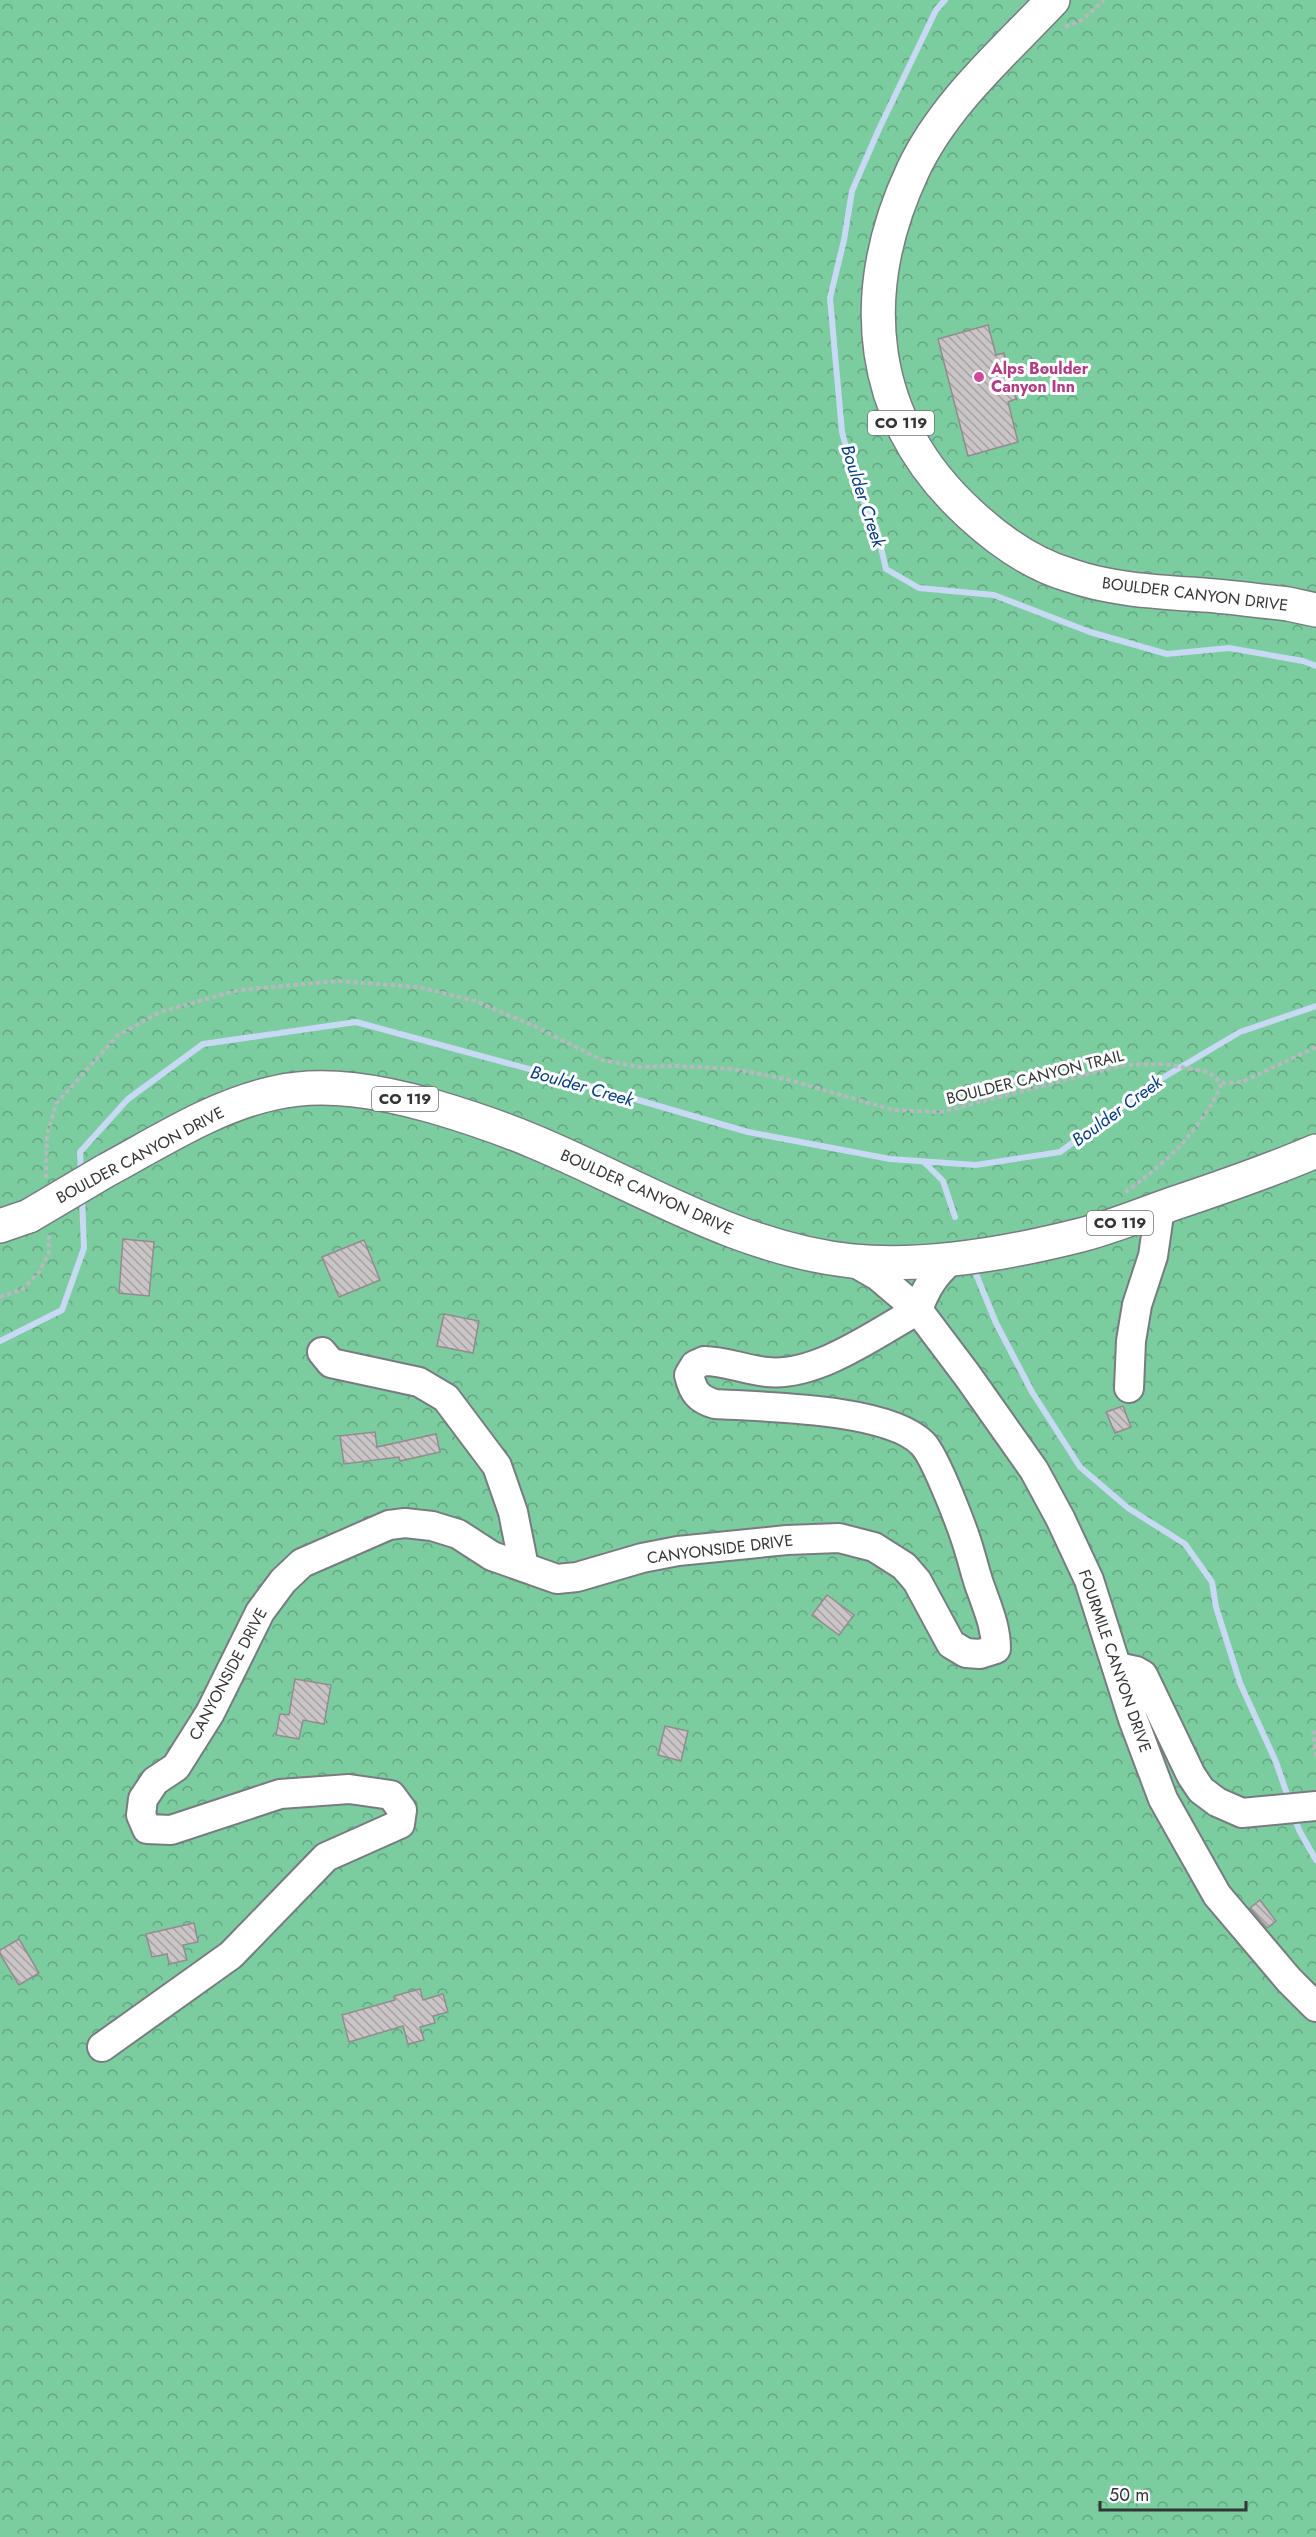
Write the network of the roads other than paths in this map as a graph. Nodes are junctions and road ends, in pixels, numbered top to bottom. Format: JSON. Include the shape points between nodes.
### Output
{"nodes":[{"id":1,"x":1058,"y":14,"type":"edge"},
{"id":2,"x":1316,"y":610,"type":"edge"},
{"id":3,"x":1316,"y":1151,"type":"edge"},
{"id":4,"x":1160,"y":1208,"type":"junction"},
{"id":5,"x":26,"y":1222,"type":"edge"},
{"id":6,"x":953,"y":1258,"type":"junction"},
{"id":7,"x":852,"y":1261,"type":"junction"},
{"id":8,"x":918,"y":1310,"type":"junction"},
{"id":9,"x":322,"y":1352,"type":"dead end"},
{"id":10,"x":1129,"y":1388,"type":"dead end"},
{"id":11,"x":524,"y":1567,"type":"junction"},
{"id":12,"x":1117,"y":1666,"type":"junction"},
{"id":13,"x":1300,"y":1808,"type":"edge"},
{"id":14,"x":1316,"y":2007,"type":"edge"},
{"id":15,"x":102,"y":2047,"type":"dead end"}],
"edges":[{"from":1,"to":2,"type":"main road","name":"BOULDER CANYON DRIVE","number":"CO 119","via":[[957,102],[909,180],[891,228],[879,288],[880,347],[893,408],[918,457],[951,497],[986,529],[1027,557],[1067,575],[1102,584]]},
{"from":3,"to":4,"type":"main road","name":"BOULDER CANYON DRIVE","number":"CO 119"},
{"from":4,"to":6,"type":"main road","name":"BOULDER CANYON DRIVE","number":"CO 119","via":[[1081,1235]]},
{"from":4,"to":10,"type":"street","via":[[1153,1256],[1137,1305]]},
{"from":5,"to":7,"type":"main road","name":"BOULDER CANYON DRIVE","number":"CO 119","bridge":true,"via":[[105,1171],[234,1105],[275,1092],[351,1090],[403,1098],[453,1113],[534,1142],[737,1232]]},
{"from":6,"to":7,"type":"main road","name":"BOULDER CANYON DRIVE","number":"CO 119"},
{"from":6,"to":8,"type":"street","via":[[928,1284]]},
{"from":7,"to":8,"type":"street","name":"FOURMILE CANYON DRIVE","via":[[878,1276]]},
{"from":8,"to":11,"type":"street","name":"CANYONSIDE DRIVE","via":[[814,1366],[791,1372],[767,1372],[704,1361],[695,1365],[689,1375],[692,1390],[701,1400],[715,1404],[847,1416],[903,1429],[923,1444],[967,1543],[992,1616],[996,1649],[966,1653],[951,1644],[917,1581],[904,1566],[874,1547],[839,1538],[678,1551],[567,1578]]},
{"from":8,"to":12,"type":"street","name":"FOURMILE CANYON DRIVE","via":[[1034,1470],[1089,1580]]},
{"from":9,"to":11,"type":"street","via":[[331,1364],[419,1382],[446,1398],[497,1466],[513,1512]]},
{"from":11,"to":15,"type":"street","name":"CANYONSIDE DRIVE","via":[[492,1556],[458,1534],[405,1523],[389,1525],[302,1563],[283,1581],[260,1612],[210,1713],[176,1767],[155,1781],[143,1799],[141,1815],[147,1829],[171,1830],[280,1794],[349,1789],[391,1795],[402,1810],[400,1824],[326,1857],[231,1955]]},
{"from":12,"to":13,"type":"street","via":[[1143,1675],[1202,1791],[1242,1813]]},
{"from":12,"to":14,"type":"street","name":"FOURMILE CANYON DRIVE","via":[[1163,1798],[1201,1869],[1224,1903]]}]}
